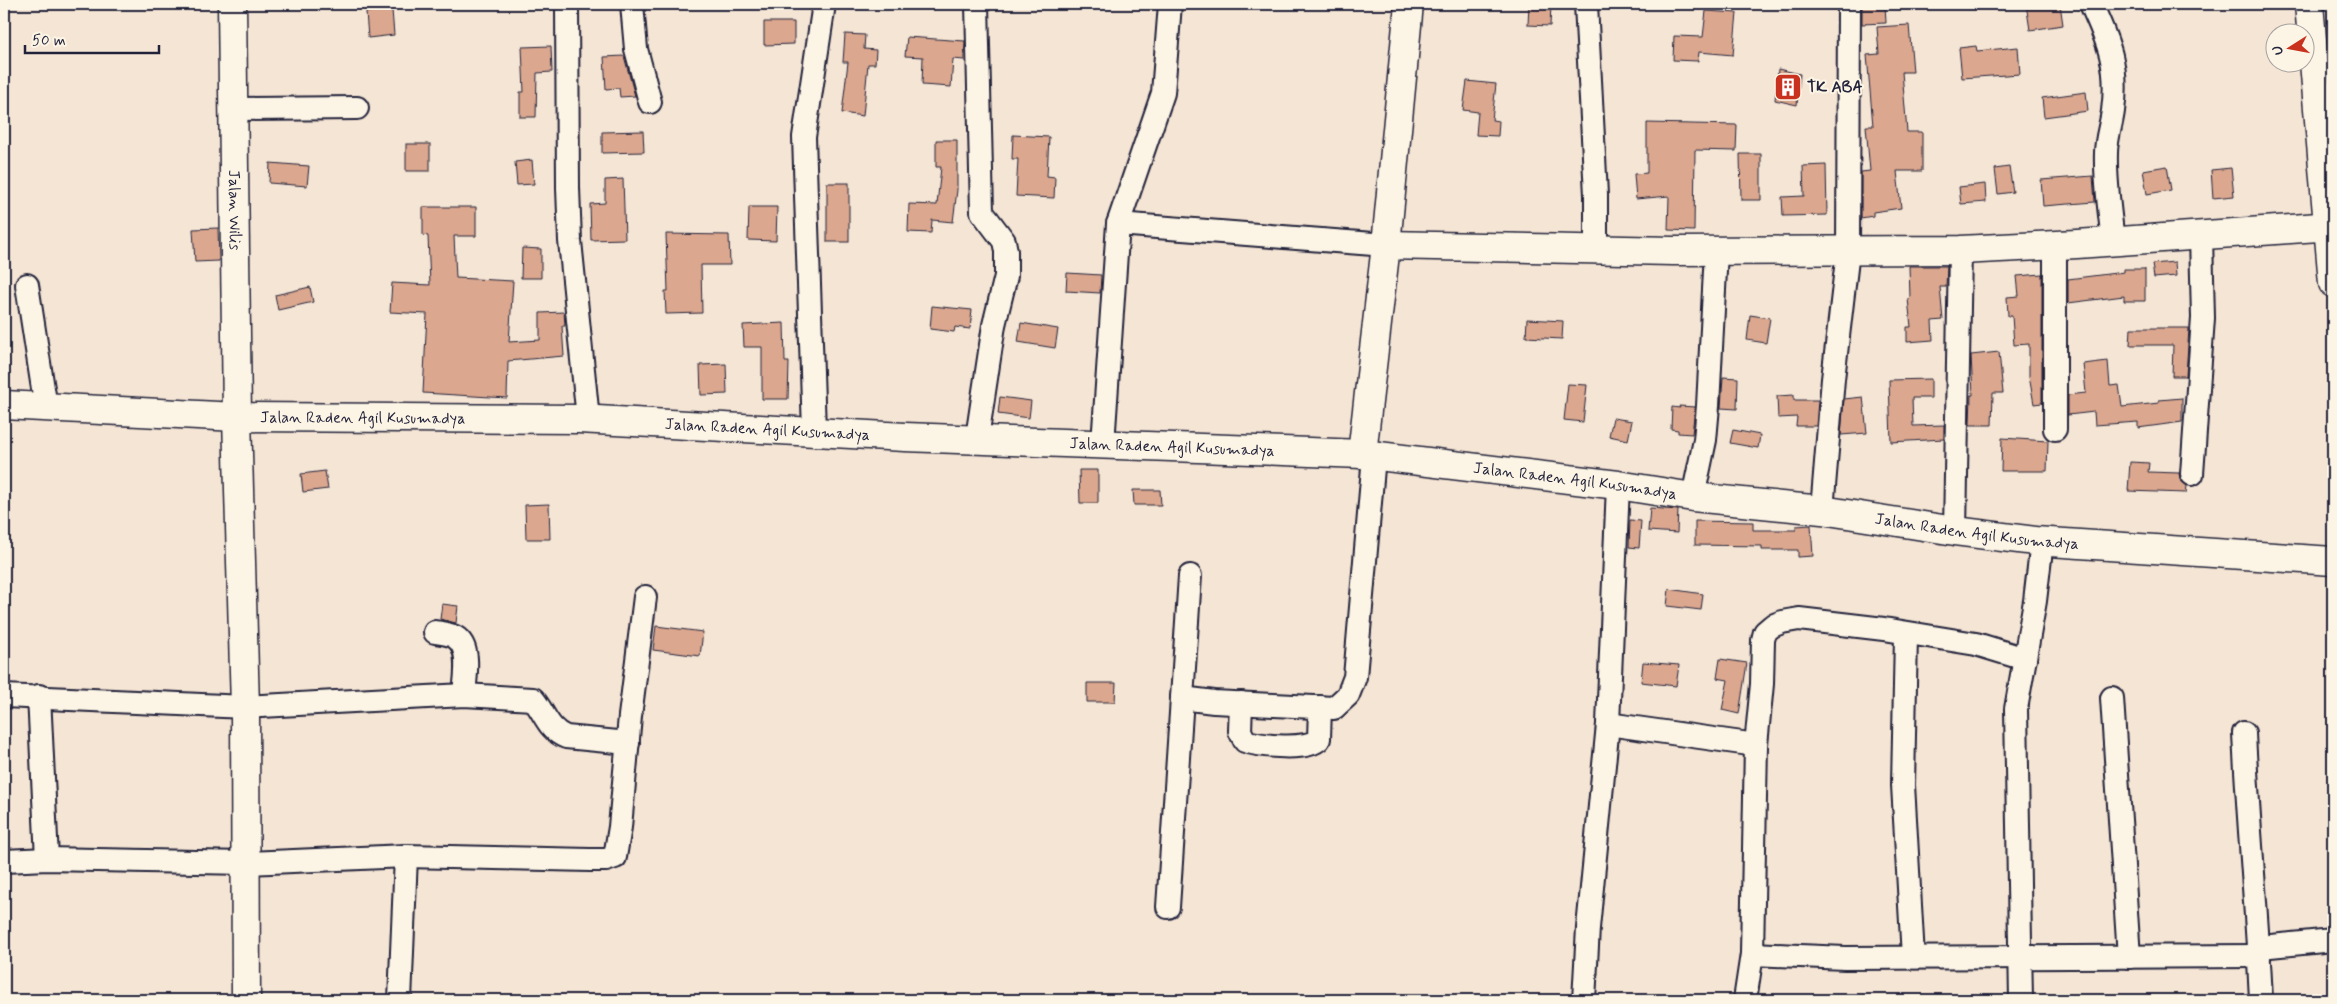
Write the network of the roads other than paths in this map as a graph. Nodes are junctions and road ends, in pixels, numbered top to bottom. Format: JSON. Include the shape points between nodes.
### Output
{"nodes":[{"id":1,"x":232,"y":4,"type":"edge"},
{"id":2,"x":568,"y":4,"type":"edge"},
{"id":3,"x":632,"y":4,"type":"edge"},
{"id":4,"x":824,"y":4,"type":"edge"},
{"id":5,"x":978,"y":4,"type":"edge"},
{"id":6,"x":1170,"y":4,"type":"edge"},
{"id":7,"x":1409,"y":4,"type":"edge"},
{"id":8,"x":1586,"y":4,"type":"edge"},
{"id":9,"x":1848,"y":4,"type":"edge"},
{"id":10,"x":2091,"y":4,"type":"edge"},
{"id":11,"x":2309,"y":4,"type":"edge"},
{"id":12,"x":650,"y":102,"type":"dead end"},
{"id":13,"x":357,"y":108,"type":"dead end"},
{"id":14,"x":233,"y":109,"type":"junction"},
{"id":15,"x":1118,"y":224,"type":"junction"},
{"id":16,"x":2330,"y":227,"type":"edge"},
{"id":17,"x":2201,"y":236,"type":"junction"},
{"id":18,"x":2113,"y":242,"type":"junction"},
{"id":19,"x":1386,"y":245,"type":"junction"},
{"id":20,"x":2054,"y":245,"type":"junction"},
{"id":21,"x":1596,"y":250,"type":"junction"},
{"id":22,"x":1960,"y":250,"type":"junction"},
{"id":23,"x":1716,"y":251,"type":"junction"},
{"id":24,"x":1848,"y":251,"type":"junction"},
{"id":25,"x":2333,"y":283,"type":"edge"},
{"id":26,"x":27,"y":285,"type":"dead end"},
{"id":27,"x":4,"y":405,"type":"edge"},
{"id":28,"x":46,"y":408,"type":"junction"},
{"id":29,"x":237,"y":417,"type":"junction"},
{"id":30,"x":588,"y":419,"type":"junction"},
{"id":31,"x":2055,"y":429,"type":"dead end"},
{"id":32,"x":814,"y":431,"type":"junction"},
{"id":33,"x":977,"y":438,"type":"junction"},
{"id":34,"x":1103,"y":444,"type":"junction"},
{"id":35,"x":1368,"y":455,"type":"junction"},
{"id":36,"x":2192,"y":474,"type":"dead end"},
{"id":37,"x":1618,"y":485,"type":"junction"},
{"id":38,"x":1694,"y":497,"type":"junction"},
{"id":39,"x":1822,"y":510,"type":"junction"},
{"id":40,"x":1956,"y":531,"type":"junction"},
{"id":41,"x":2042,"y":541,"type":"junction"},
{"id":42,"x":2333,"y":561,"type":"edge"},
{"id":43,"x":1190,"y":576,"type":"dead end"},
{"id":44,"x":646,"y":597,"type":"dead end"},
{"id":45,"x":435,"y":632,"type":"dead end"},
{"id":46,"x":1906,"y":634,"type":"junction"},
{"id":47,"x":2025,"y":659,"type":"junction"},
{"id":48,"x":464,"y":694,"type":"junction"},
{"id":49,"x":4,"y":696,"type":"edge"},
{"id":50,"x":39,"y":696,"type":"junction"},
{"id":51,"x":1182,"y":698,"type":"junction"},
{"id":52,"x":2112,"y":698,"type":"dead end"},
{"id":53,"x":1241,"y":704,"type":"junction"},
{"id":54,"x":245,"y":707,"type":"junction"},
{"id":55,"x":1320,"y":707,"type":"junction"},
{"id":56,"x":1608,"y":724,"type":"junction"},
{"id":57,"x":2244,"y":733,"type":"dead end"},
{"id":58,"x":628,"y":743,"type":"junction"},
{"id":59,"x":1756,"y":745,"type":"junction"},
{"id":60,"x":406,"y":856,"type":"junction"},
{"id":61,"x":47,"y":859,"type":"junction"},
{"id":62,"x":4,"y":861,"type":"edge"},
{"id":63,"x":246,"y":863,"type":"junction"},
{"id":64,"x":1168,"y":907,"type":"dead end"},
{"id":65,"x":2333,"y":940,"type":"edge"},
{"id":66,"x":2260,"y":952,"type":"junction"},
{"id":67,"x":1752,"y":954,"type":"junction"},
{"id":68,"x":1913,"y":957,"type":"junction"},
{"id":69,"x":2129,"y":957,"type":"junction"},
{"id":70,"x":2020,"y":959,"type":"junction"},
{"id":71,"x":246,"y":1000,"type":"edge"},
{"id":72,"x":400,"y":1000,"type":"edge"},
{"id":73,"x":1584,"y":1000,"type":"edge"},
{"id":74,"x":1745,"y":1000,"type":"edge"},
{"id":75,"x":2021,"y":1000,"type":"edge"},
{"id":76,"x":2261,"y":1000,"type":"edge"}],
"edges":[{"from":1,"to":14,"type":"main road","name":"Jalan Wilis"},
{"from":2,"to":30,"type":"street","via":[[570,232]]},
{"from":3,"to":12,"type":"street","via":[[636,49]]},
{"from":4,"to":32,"type":"street","via":[[804,137]]},
{"from":5,"to":33,"type":"street","via":[[982,212],[1004,241],[1006,268]]},
{"from":6,"to":15,"type":"street","via":[[1163,92]]},
{"from":7,"to":19,"type":"main road"},
{"from":8,"to":21,"type":"street"},
{"from":9,"to":24,"type":"street"},
{"from":10,"to":18,"type":"street","via":[[2108,42],[2116,75],[2106,154]]},
{"from":11,"to":16,"type":"main road"},
{"from":13,"to":14,"type":"street"},
{"from":14,"to":29,"type":"main road","name":"Jalan Wilis"},
{"from":15,"to":19,"type":"street"},
{"from":15,"to":34,"type":"street"},
{"from":16,"to":17,"type":"main road"},
{"from":16,"to":25,"type":"main road"},
{"from":17,"to":18,"type":"main road"},
{"from":17,"to":36,"type":"street","via":[[2203,318]]},
{"from":18,"to":20,"type":"main road"},
{"from":19,"to":21,"type":"main road"},
{"from":19,"to":35,"type":"main road"},
{"from":20,"to":22,"type":"main road"},
{"from":20,"to":31,"type":"street"},
{"from":21,"to":23,"type":"main road"},
{"from":22,"to":24,"type":"main road"},
{"from":22,"to":40,"type":"street"},
{"from":23,"to":24,"type":"main road"},
{"from":23,"to":38,"type":"street","via":[[1705,440]]},
{"from":24,"to":39,"type":"street"},
{"from":26,"to":28,"type":"street"},
{"from":27,"to":28,"type":"main road","name":"Jalan Raden Agil Kusumadya"},
{"from":28,"to":29,"type":"main road","name":"Jalan Raden Agil Kusumadya"},
{"from":29,"to":30,"type":"main road","name":"Jalan Raden Agil Kusumadya"},
{"from":29,"to":54,"type":"main road","name":"Jalan Wilis"},
{"from":30,"to":32,"type":"main road","name":"Jalan Raden Agil Kusumadya"},
{"from":32,"to":33,"type":"main road","name":"Jalan Raden Agil Kusumadya"},
{"from":33,"to":34,"type":"main road","name":"Jalan Raden Agil Kusumadya"},
{"from":34,"to":35,"type":"main road","name":"Jalan Raden Agil Kusumadya"},
{"from":35,"to":37,"type":"main road","name":"Jalan Raden Agil Kusumadya"},
{"from":35,"to":55,"type":"street","via":[[1355,677],[1342,703],[1334,708]]},
{"from":37,"to":38,"type":"main road","name":"Jalan Raden Agil Kusumadya"},
{"from":37,"to":56,"type":"street"},
{"from":38,"to":39,"type":"main road","name":"Jalan Raden Agil Kusumadya"},
{"from":39,"to":40,"type":"main road","name":"Jalan Raden Agil Kusumadya"},
{"from":40,"to":41,"type":"main road","name":"Jalan Raden Agil Kusumadya"},
{"from":41,"to":42,"type":"main road","name":"Jalan Raden Agil Kusumadya"},
{"from":41,"to":47,"type":"street"},
{"from":43,"to":51,"type":"street"},
{"from":44,"to":58,"type":"street"},
{"from":45,"to":48,"type":"street","via":[[455,637],[462,644]]},
{"from":46,"to":47,"type":"street","via":[[1976,644]]},
{"from":46,"to":59,"type":"street","via":[[1799,619],[1772,626],[1765,632],[1763,640]]},
{"from":46,"to":68,"type":"street","via":[[1903,784]]},
{"from":47,"to":70,"type":"street","via":[[2016,708]]},
{"from":48,"to":54,"type":"street"},
{"from":48,"to":58,"type":"street","via":[[533,700],[558,734]]},
{"from":49,"to":50,"type":"street"},
{"from":50,"to":54,"type":"street"},
{"from":50,"to":61,"type":"street"},
{"from":51,"to":53,"type":"street"},
{"from":51,"to":64,"type":"street"},
{"from":52,"to":69,"type":"street"},
{"from":53,"to":55,"type":"street"},
{"from":53,"to":55,"type":"street","via":[[1240,731],[1245,741],[1292,746],[1308,746],[1320,739]]},
{"from":54,"to":63,"type":"main road","name":"Jalan Wilis"},
{"from":56,"to":59,"type":"street"},
{"from":56,"to":73,"type":"street"},
{"from":57,"to":66,"type":"street","via":[[2249,838]]},
{"from":58,"to":60,"type":"street","via":[[615,857],[590,860]]},
{"from":59,"to":67,"type":"street"},
{"from":60,"to":63,"type":"street"},
{"from":60,"to":72,"type":"street"},
{"from":61,"to":62,"type":"street"},
{"from":61,"to":63,"type":"street"},
{"from":63,"to":71,"type":"main road","name":"Jalan Wilis"},
{"from":65,"to":66,"type":"street"},
{"from":66,"to":69,"type":"street"},
{"from":66,"to":76,"type":"street"},
{"from":67,"to":68,"type":"street"},
{"from":67,"to":74,"type":"street"},
{"from":68,"to":70,"type":"street"},
{"from":69,"to":70,"type":"street"},
{"from":70,"to":75,"type":"street"}]}
